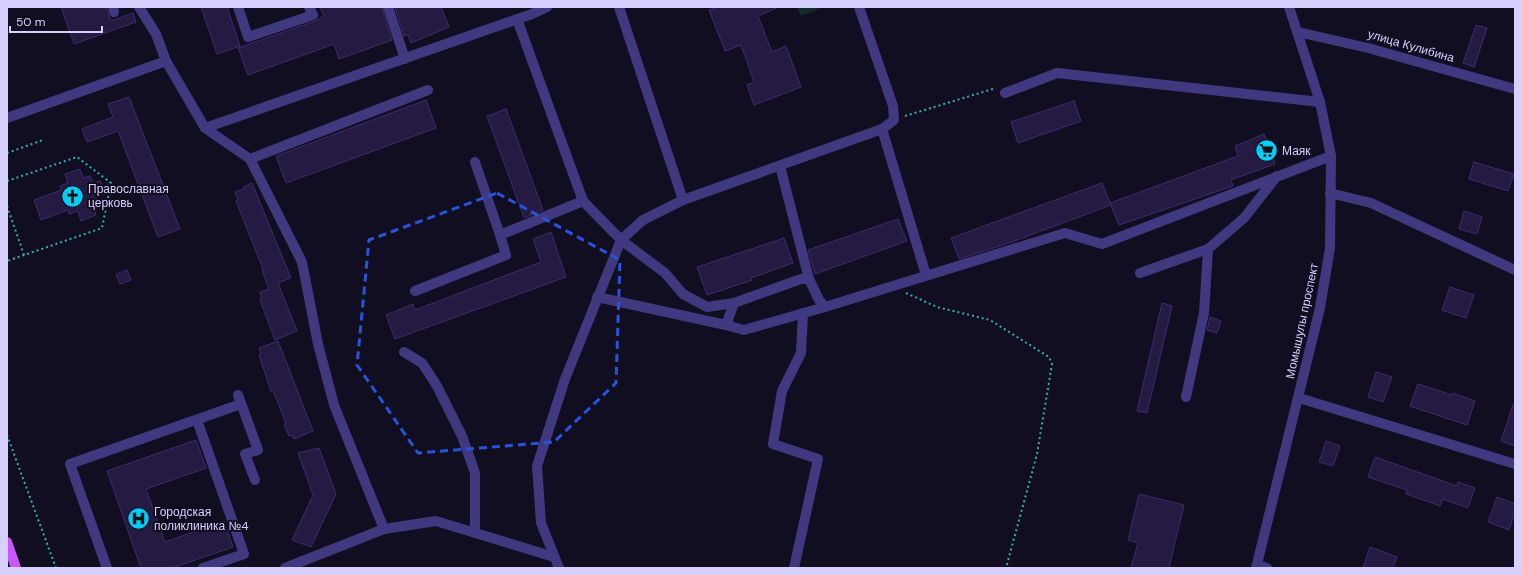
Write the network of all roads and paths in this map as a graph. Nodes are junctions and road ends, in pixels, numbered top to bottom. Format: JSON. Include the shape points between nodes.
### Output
{"nodes":[{"id":1,"x":139,"y":7,"type":"edge"},
{"id":2,"x":238,"y":7,"type":"edge"},
{"id":3,"x":310,"y":7,"type":"edge"},
{"id":4,"x":388,"y":7,"type":"edge"},
{"id":5,"x":547,"y":7,"type":"edge"},
{"id":6,"x":619,"y":7,"type":"edge"},
{"id":7,"x":859,"y":7,"type":"edge"},
{"id":8,"x":1289,"y":7,"type":"edge"},
{"id":9,"x":516,"y":19,"type":"junction"},
{"id":10,"x":1298,"y":32,"type":"junction"},
{"id":11,"x":405,"y":59,"type":"junction"},
{"id":12,"x":166,"y":61,"type":"junction"},
{"id":13,"x":1515,"y":89,"type":"edge"},
{"id":14,"x":428,"y":90,"type":"dead end"},
{"id":15,"x":1005,"y":93,"type":"joint"},
{"id":16,"x":1320,"y":102,"type":"junction"},
{"id":17,"x":7,"y":118,"type":"edge"},
{"id":18,"x":894,"y":120,"type":"junction"},
{"id":19,"x":206,"y":128,"type":"junction"},
{"id":20,"x":882,"y":129,"type":"junction"},
{"id":21,"x":43,"y":140,"type":"dead end"},
{"id":22,"x":7,"y":153,"type":"edge"},
{"id":23,"x":1331,"y":156,"type":"junction"},
{"id":24,"x":250,"y":159,"type":"junction"},
{"id":25,"x":474,"y":162,"type":"dead end"},
{"id":26,"x":780,"y":166,"type":"junction"},
{"id":27,"x":1277,"y":176,"type":"junction"},
{"id":28,"x":7,"y":181,"type":"edge"},
{"id":29,"x":1330,"y":193,"type":"junction"},
{"id":30,"x":683,"y":200,"type":"junction"},
{"id":31,"x":583,"y":201,"type":"junction"},
{"id":32,"x":7,"y":206,"type":"edge"},
{"id":33,"x":11,"y":218,"type":"junction"},
{"id":34,"x":7,"y":220,"type":"edge"},
{"id":35,"x":500,"y":235,"type":"junction"},
{"id":36,"x":621,"y":240,"type":"junction"},
{"id":37,"x":1208,"y":249,"type":"junction"},
{"id":38,"x":24,"y":255,"type":"junction"},
{"id":39,"x":7,"y":261,"type":"edge"},
{"id":40,"x":1515,"y":270,"type":"edge"},
{"id":41,"x":1140,"y":273,"type":"dead end"},
{"id":42,"x":926,"y":275,"type":"junction"},
{"id":43,"x":809,"y":279,"type":"junction"},
{"id":44,"x":891,"y":286,"type":"junction"},
{"id":45,"x":415,"y":291,"type":"dead end"},
{"id":46,"x":597,"y":297,"type":"junction"},
{"id":47,"x":734,"y":303,"type":"junction"},
{"id":48,"x":825,"y":307,"type":"junction"},
{"id":49,"x":803,"y":313,"type":"junction"},
{"id":50,"x":726,"y":324,"type":"junction"},
{"id":51,"x":404,"y":352,"type":"dead end"},
{"id":52,"x":1186,"y":397,"type":"dead end"},
{"id":53,"x":1299,"y":398,"type":"junction"},
{"id":54,"x":197,"y":420,"type":"junction"},
{"id":55,"x":7,"y":435,"type":"edge"},
{"id":56,"x":1515,"y":464,"type":"edge"},
{"id":57,"x":255,"y":480,"type":"dead end"},
{"id":58,"x":384,"y":529,"type":"junction"},
{"id":59,"x":475,"y":533,"type":"junction"},
{"id":60,"x":7,"y":542,"type":"edge"},
{"id":61,"x":554,"y":557,"type":"junction"},
{"id":62,"x":1256,"y":566,"type":"edge"},
{"id":63,"x":16,"y":568,"type":"edge"},
{"id":64,"x":56,"y":568,"type":"edge"},
{"id":65,"x":107,"y":568,"type":"edge"},
{"id":66,"x":203,"y":568,"type":"edge"},
{"id":67,"x":285,"y":568,"type":"edge"},
{"id":68,"x":559,"y":568,"type":"edge"},
{"id":69,"x":794,"y":568,"type":"edge"},
{"id":70,"x":1006,"y":568,"type":"edge"},
{"id":71,"x":1267,"y":568,"type":"edge"}],
"edges":[{"from":1,"to":12,"type":"street","via":[[156,34]]},
{"from":2,"to":3,"type":"street","via":[[248,37],[312,15]]},
{"from":4,"to":11,"type":"street"},
{"from":5,"to":9,"type":"street"},
{"from":6,"to":30,"type":"street"},
{"from":7,"to":18,"type":"street","via":[[893,106]]},
{"from":8,"to":10,"type":"street","name":"Момышулы проспект"},
{"from":9,"to":11,"type":"street"},
{"from":9,"to":31,"type":"street"},
{"from":10,"to":13,"type":"street","name":"улица Кулибина","via":[[1368,48]]},
{"from":10,"to":16,"type":"street","name":"Момышулы проспект"},
{"from":11,"to":19,"type":"street"},
{"from":12,"to":17,"type":"street"},
{"from":12,"to":19,"type":"street"},
{"from":14,"to":24,"type":"street"},
{"from":15,"to":16,"type":"street","via":[[1057,73]]},
{"from":15,"to":18,"type":"path","via":[[1000,88],[993,88]]},
{"from":16,"to":23,"type":"street","name":"Момышулы проспект"},
{"from":18,"to":20,"type":"street"},
{"from":19,"to":24,"type":"street"},
{"from":20,"to":26,"type":"street"},
{"from":20,"to":42,"type":"street"},
{"from":21,"to":22,"type":"path"},
{"from":23,"to":27,"type":"street"},
{"from":23,"to":29,"type":"street","name":"Момышулы проспект"},
{"from":24,"to":58,"type":"street","via":[[302,262],[318,344],[334,405]]},
{"from":25,"to":35,"type":"street"},
{"from":26,"to":30,"type":"street"},
{"from":26,"to":43,"type":"street"},
{"from":27,"to":37,"type":"street","via":[[1244,218]]},
{"from":27,"to":42,"type":"street","via":[[1102,244],[1065,233]]},
{"from":28,"to":38,"type":"path","via":[[77,157],[111,182],[102,228]]},
{"from":29,"to":40,"type":"street","via":[[1371,203]]},
{"from":29,"to":53,"type":"street","name":"Момышулы проспект","via":[[1330,248],[1320,308]]},
{"from":30,"to":36,"type":"street","via":[[643,220]]},
{"from":31,"to":35,"type":"street"},
{"from":31,"to":36,"type":"street"},
{"from":32,"to":33,"type":"path"},
{"from":33,"to":34,"type":"path"},
{"from":33,"to":38,"type":"path"},
{"from":35,"to":45,"type":"street","via":[[506,255]]},
{"from":36,"to":46,"type":"street"},
{"from":36,"to":47,"type":"street","via":[[665,273],[683,294],[707,307]]},
{"from":37,"to":41,"type":"street"},
{"from":37,"to":52,"type":"street","via":[[1204,313]]},
{"from":38,"to":39,"type":"path"},
{"from":42,"to":44,"type":"street"},
{"from":43,"to":47,"type":"street","via":[[801,279]]},
{"from":43,"to":48,"type":"street"},
{"from":44,"to":48,"type":"street"},
{"from":44,"to":70,"type":"path","via":[[936,307],[990,320],[1049,357],[1052,364],[1037,454]]},
{"from":46,"to":50,"type":"street"},
{"from":46,"to":61,"type":"street","via":[[565,379],[537,466],[541,523]]},
{"from":47,"to":50,"type":"street"},
{"from":48,"to":49,"type":"street"},
{"from":49,"to":50,"type":"street","via":[[744,330]]},
{"from":49,"to":69,"type":"street","via":[[801,353],[782,391],[773,444],[818,459]]},
{"from":51,"to":59,"type":"street","via":[[422,363],[437,386],[462,436],[474,473]]},
{"from":53,"to":56,"type":"street"},
{"from":53,"to":62,"type":"street","name":"Момышулы проспект"},
{"from":54,"to":57,"type":"street","via":[[240,399],[258,450],[245,454]]},
{"from":54,"to":65,"type":"street","via":[[70,464]]},
{"from":54,"to":66,"type":"street","via":[[244,554]]},
{"from":55,"to":64,"type":"path"},
{"from":58,"to":59,"type":"street","via":[[436,522]]},
{"from":58,"to":67,"type":"street"},
{"from":59,"to":61,"type":"street"},
{"from":60,"to":63,"type":"main road"},
{"from":61,"to":68,"type":"street"},
{"from":62,"to":71,"type":"street"}]}
